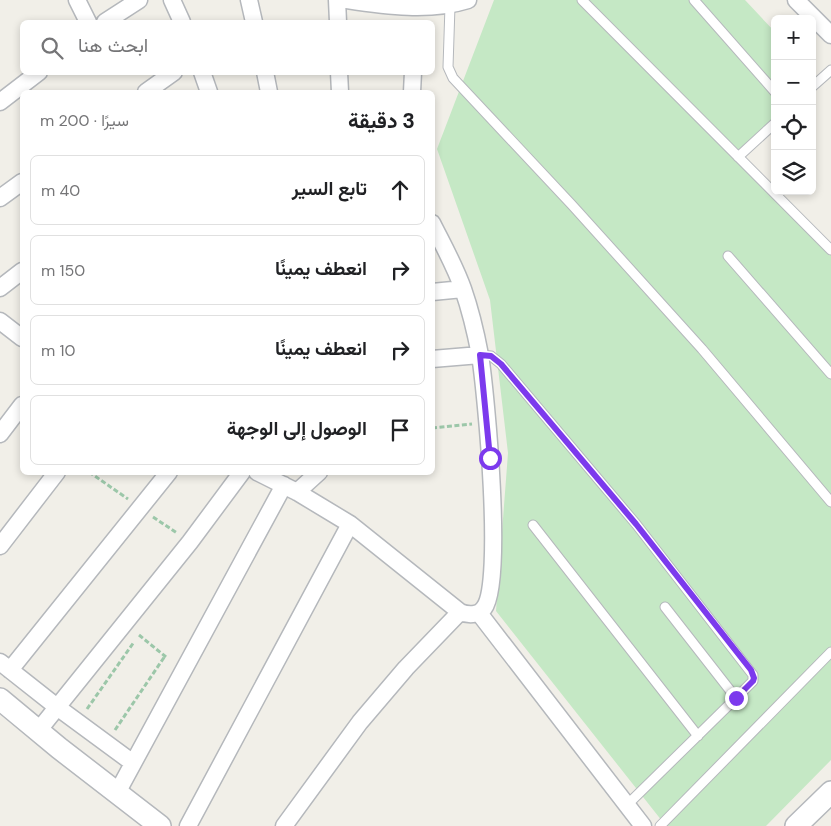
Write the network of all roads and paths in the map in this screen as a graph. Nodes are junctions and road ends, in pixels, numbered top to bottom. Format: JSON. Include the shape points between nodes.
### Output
{"nodes":[{"id":1,"x":77,"y":0,"type":"edge"},
{"id":2,"x":139,"y":0,"type":"edge"},
{"id":3,"x":172,"y":0,"type":"edge"},
{"id":4,"x":249,"y":0,"type":"edge"},
{"id":5,"x":337,"y":0,"type":"edge"},
{"id":6,"x":347,"y":0,"type":"edge"},
{"id":7,"x":468,"y":0,"type":"edge"},
{"id":8,"x":582,"y":0,"type":"edge"},
{"id":9,"x":694,"y":0,"type":"edge"},
{"id":10,"x":796,"y":0,"type":"edge"},
{"id":11,"x":368,"y":2,"type":"edge"},
{"id":12,"x":450,"y":6,"type":"junction"},
{"id":13,"x":416,"y":15,"type":"edge"},
{"id":14,"x":87,"y":20,"type":"edge"},
{"id":15,"x":108,"y":20,"type":"edge"},
{"id":16,"x":181,"y":20,"type":"edge"},
{"id":17,"x":254,"y":20,"type":"edge"},
{"id":18,"x":338,"y":20,"type":"edge"},
{"id":19,"x":831,"y":35,"type":"edge"},
{"id":20,"x":831,"y":70,"type":"edge"},
{"id":21,"x":35,"y":75,"type":"edge"},
{"id":22,"x":170,"y":75,"type":"edge"},
{"id":23,"x":203,"y":75,"type":"edge"},
{"id":24,"x":266,"y":75,"type":"edge"},
{"id":25,"x":339,"y":75,"type":"edge"},
{"id":26,"x":413,"y":75,"type":"edge"},
{"id":27,"x":816,"y":83,"type":"edge"},
{"id":28,"x":771,"y":87,"type":"edge"},
{"id":29,"x":149,"y":90,"type":"edge"},
{"id":30,"x":209,"y":90,"type":"edge"},
{"id":31,"x":270,"y":90,"type":"edge"},
{"id":32,"x":340,"y":90,"type":"edge"},
{"id":33,"x":412,"y":90,"type":"edge"},
{"id":34,"x":0,"y":102,"type":"edge"},
{"id":35,"x":771,"y":127,"type":"edge"},
{"id":36,"x":738,"y":157,"type":"junction"},
{"id":37,"x":20,"y":183,"type":"edge"},
{"id":38,"x":0,"y":198,"type":"edge"},
{"id":39,"x":435,"y":229,"type":"edge"},
{"id":40,"x":831,"y":250,"type":"edge"},
{"id":41,"x":728,"y":256,"type":"dead end"},
{"id":42,"x":20,"y":273,"type":"edge"},
{"id":43,"x":0,"y":288,"type":"edge"},
{"id":44,"x":463,"y":289,"type":"junction"},
{"id":45,"x":435,"y":292,"type":"edge"},
{"id":46,"x":0,"y":321,"type":"edge"},
{"id":47,"x":20,"y":336,"type":"edge"},
{"id":48,"x":480,"y":355,"type":"junction"},
{"id":49,"x":435,"y":359,"type":"edge"},
{"id":50,"x":831,"y":374,"type":"edge"},
{"id":51,"x":20,"y":408,"type":"edge"},
{"id":52,"x":487,"y":422,"type":"junction"},
{"id":53,"x":435,"y":428,"type":"edge"},
{"id":54,"x":0,"y":434,"type":"edge"},
{"id":55,"x":55,"y":475,"type":"edge"},
{"id":56,"x":166,"y":475,"type":"edge"},
{"id":57,"x":240,"y":475,"type":"edge"},
{"id":58,"x":263,"y":475,"type":"edge"},
{"id":59,"x":313,"y":475,"type":"edge"},
{"id":60,"x":291,"y":489,"type":"junction"},
{"id":61,"x":831,"y":502,"type":"edge"},
{"id":62,"x":350,"y":524,"type":"junction"},
{"id":63,"x":533,"y":525,"type":"dead end"},
{"id":64,"x":0,"y":546,"type":"edge"},
{"id":65,"x":665,"y":607,"type":"dead end"},
{"id":66,"x":460,"y":612,"type":"junction"},
{"id":67,"x":479,"y":613,"type":"junction"},
{"id":68,"x":831,"y":652,"type":"edge"},
{"id":69,"x":5,"y":666,"type":"edge"},
{"id":70,"x":736,"y":698,"type":"junction"},
{"id":71,"x":0,"y":699,"type":"edge"},
{"id":72,"x":57,"y":707,"type":"junction"},
{"id":73,"x":78,"y":722,"type":"junction"},
{"id":74,"x":38,"y":731,"type":"junction"},
{"id":75,"x":698,"y":736,"type":"junction"},
{"id":76,"x":106,"y":743,"type":"junction"},
{"id":77,"x":133,"y":763,"type":"junction"},
{"id":78,"x":831,"y":792,"type":"edge"},
{"id":79,"x":117,"y":793,"type":"junction"},
{"id":80,"x":627,"y":805,"type":"junction"},
{"id":81,"x":160,"y":826,"type":"edge"},
{"id":82,"x":188,"y":826,"type":"edge"},
{"id":83,"x":284,"y":826,"type":"edge"},
{"id":84,"x":643,"y":826,"type":"edge"},
{"id":85,"x":660,"y":826,"type":"edge"},
{"id":86,"x":796,"y":826,"type":"edge"}],
"edges":[{"from":1,"to":14,"type":"street"},
{"from":2,"to":15,"type":"street"},
{"from":3,"to":16,"type":"street"},
{"from":4,"to":17,"type":"street"},
{"from":5,"to":18,"type":"street"},
{"from":6,"to":11,"type":"street"},
{"from":7,"to":12,"type":"street"},
{"from":8,"to":36,"type":"lane"},
{"from":9,"to":28,"type":"lane"},
{"from":10,"to":19,"type":"street"},
{"from":11,"to":13,"type":"street"},
{"from":12,"to":13,"type":"street"},
{"from":12,"to":61,"type":"lane","via":[[448,67],[453,78],[702,349]]},
{"from":20,"to":27,"type":"lane"},
{"from":21,"to":34,"type":"street"},
{"from":22,"to":29,"type":"street"},
{"from":23,"to":30,"type":"street"},
{"from":24,"to":31,"type":"street"},
{"from":25,"to":32,"type":"street"},
{"from":26,"to":33,"type":"street"},
{"from":35,"to":36,"type":"lane"},
{"from":36,"to":40,"type":"lane"},
{"from":37,"to":38,"type":"street"},
{"from":39,"to":44,"type":"street"},
{"from":41,"to":50,"type":"lane"},
{"from":42,"to":43,"type":"street"},
{"from":44,"to":45,"type":"street"},
{"from":44,"to":48,"type":"street"},
{"from":46,"to":47,"type":"street"},
{"from":48,"to":49,"type":"street"},
{"from":48,"to":52,"type":"street"},
{"from":48,"to":70,"type":"lane","via":[[491,356],[501,364],[636,524],[751,670],[753,681]]},
{"from":51,"to":54,"type":"street"},
{"from":52,"to":53,"type":"path"},
{"from":52,"to":67,"type":"street","via":[[493,542],[490,592],[484,609]]},
{"from":55,"to":64,"type":"street"},
{"from":56,"to":69,"type":"street"},
{"from":57,"to":72,"type":"street"},
{"from":58,"to":60,"type":"street"},
{"from":59,"to":60,"type":"street"},
{"from":60,"to":62,"type":"street"},
{"from":60,"to":77,"type":"street"},
{"from":62,"to":66,"type":"street"},
{"from":62,"to":82,"type":"street"},
{"from":63,"to":75,"type":"lane"},
{"from":65,"to":70,"type":"lane"},
{"from":66,"to":67,"type":"street","via":[[466,615]]},
{"from":66,"to":83,"type":"street","via":[[370,709]]},
{"from":67,"to":80,"type":"street"},
{"from":68,"to":85,"type":"lane"},
{"from":69,"to":72,"type":"street"},
{"from":70,"to":75,"type":"lane"},
{"from":71,"to":74,"type":"street"},
{"from":72,"to":73,"type":"street"},
{"from":72,"to":74,"type":"street"},
{"from":73,"to":76,"type":"street"},
{"from":73,"to":76,"type":"path","via":[[139,635],[165,656]]},
{"from":74,"to":79,"type":"street"},
{"from":75,"to":80,"type":"lane"},
{"from":76,"to":77,"type":"street"},
{"from":77,"to":79,"type":"street"},
{"from":78,"to":86,"type":"street"},
{"from":79,"to":81,"type":"street"},
{"from":80,"to":84,"type":"street"}]}
